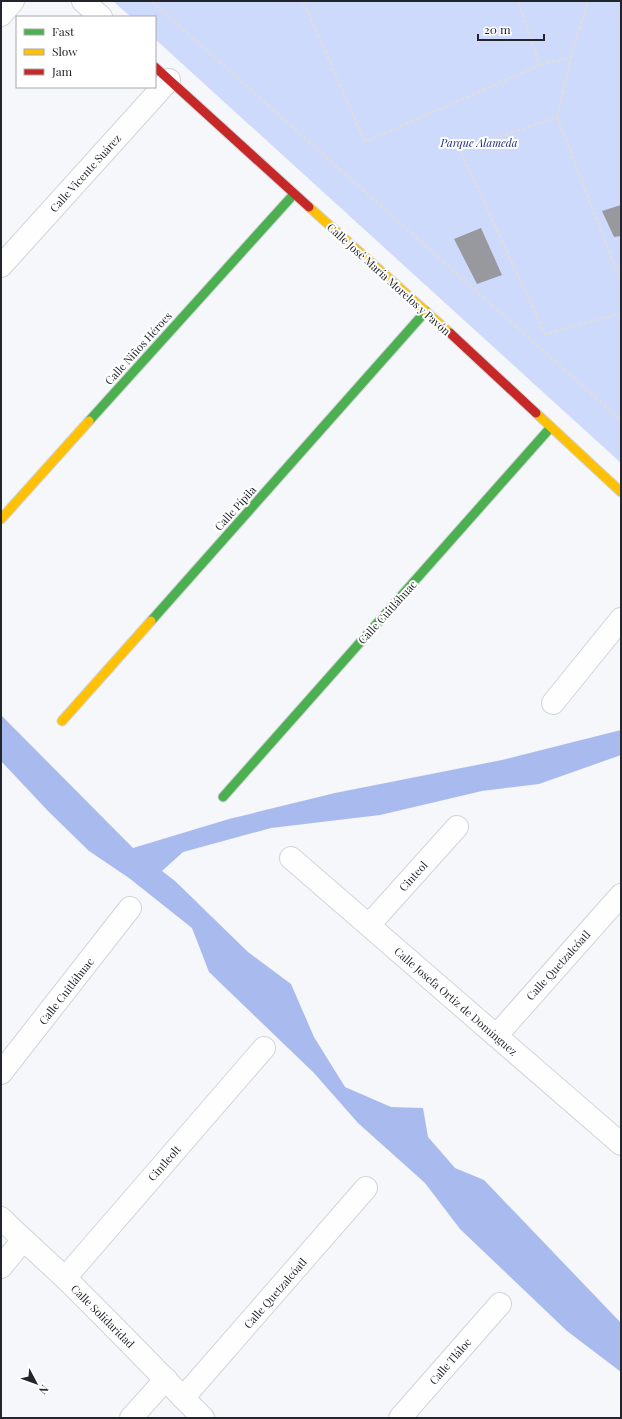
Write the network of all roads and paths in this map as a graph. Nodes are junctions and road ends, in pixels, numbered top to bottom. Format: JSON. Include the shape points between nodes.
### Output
{"nodes":[{"id":1,"x":13,"y":1,"type":"edge"},
{"id":2,"x":83,"y":1,"type":"edge"},
{"id":3,"x":151,"y":1,"type":"edge"},
{"id":4,"x":303,"y":1,"type":"edge"},
{"id":5,"x":518,"y":1,"type":"edge"},
{"id":6,"x":588,"y":1,"type":"edge"},
{"id":7,"x":1,"y":15,"type":"edge"},
{"id":8,"x":100,"y":16,"type":"edge"},
{"id":9,"x":571,"y":57,"type":"junction"},
{"id":10,"x":540,"y":65,"type":"junction"},
{"id":11,"x":162,"y":73,"type":"edge"},
{"id":12,"x":149,"y":88,"type":"edge"},
{"id":13,"x":557,"y":117,"type":"junction"},
{"id":14,"x":294,"y":194,"type":"junction"},
{"id":15,"x":1,"y":266,"type":"edge"},
{"id":16,"x":621,"y":282,"type":"edge"},
{"id":17,"x":426,"y":311,"type":"junction"},
{"id":18,"x":621,"y":313,"type":"edge"},
{"id":19,"x":621,"y":420,"type":"edge"},
{"id":20,"x":551,"y":427,"type":"junction"},
{"id":21,"x":621,"y":492,"type":"edge"},
{"id":22,"x":1,"y":519,"type":"edge"},
{"id":23,"x":621,"y":619,"type":"edge"},
{"id":24,"x":553,"y":702,"type":"dead end"},
{"id":25,"x":62,"y":721,"type":"dead end"},
{"id":26,"x":223,"y":797,"type":"dead end"},
{"id":27,"x":457,"y":827,"type":"dead end"},
{"id":28,"x":291,"y":858,"type":"dead end"},
{"id":29,"x":621,"y":895,"type":"edge"},
{"id":30,"x":130,"y":908,"type":"dead end"},
{"id":31,"x":369,"y":925,"type":"junction"},
{"id":32,"x":496,"y":1036,"type":"junction"},
{"id":33,"x":264,"y":1048,"type":"dead end"},
{"id":34,"x":1,"y":1073,"type":"edge"},
{"id":35,"x":621,"y":1144,"type":"edge"},
{"id":36,"x":366,"y":1188,"type":"dead end"},
{"id":37,"x":1,"y":1218,"type":"edge"},
{"id":38,"x":23,"y":1240,"type":"junction"},
{"id":39,"x":1,"y":1267,"type":"edge"},
{"id":40,"x":64,"y":1278,"type":"junction"},
{"id":41,"x":500,"y":1304,"type":"dead end"},
{"id":42,"x":166,"y":1379,"type":"junction"},
{"id":43,"x":184,"y":1398,"type":"junction"},
{"id":44,"x":131,"y":1418,"type":"edge"},
{"id":45,"x":203,"y":1418,"type":"edge"},
{"id":46,"x":400,"y":1418,"type":"edge"}],
"edges":[{"from":1,"to":7,"type":"street"},
{"from":2,"to":8,"type":"street"},
{"from":3,"to":19,"type":"path"},
{"from":4,"to":10,"type":"path","via":[[365,142]]},
{"from":5,"to":10,"type":"path"},
{"from":6,"to":9,"type":"path"},
{"from":9,"to":10,"type":"path"},
{"from":9,"to":13,"type":"path"},
{"from":11,"to":14,"type":"street","name":"Calle José María Morelos y Pavón"},
{"from":12,"to":15,"type":"street","name":"Calle Vicente Suárez"},
{"from":13,"to":16,"type":"path"},
{"from":13,"to":18,"type":"path","via":[[460,150],[545,334]]},
{"from":14,"to":17,"type":"street","name":"Calle José María Morelos y Pavón"},
{"from":14,"to":22,"type":"street","name":"Calle Niños Héroes"},
{"from":17,"to":20,"type":"street","name":"Calle José María Morelos y Pavón"},
{"from":17,"to":25,"type":"street","name":"Calle Pípila"},
{"from":20,"to":21,"type":"street","name":"Calle José María Morelos y Pavón"},
{"from":20,"to":26,"type":"street","name":"Calle Cuitláhuac"},
{"from":23,"to":24,"type":"street"},
{"from":27,"to":31,"type":"street","name":"Cinteol"},
{"from":28,"to":31,"type":"street","name":"Calle Josefa Ortiz de Domínguez"},
{"from":29,"to":32,"type":"street","name":"Calle Quetzalcóatl"},
{"from":30,"to":34,"type":"street","name":"Calle Cuitláhuac"},
{"from":31,"to":32,"type":"street","name":"Calle Josefa Ortiz de Domínguez"},
{"from":32,"to":35,"type":"street","name":"Calle Josefa Ortiz de Domínguez"},
{"from":33,"to":40,"type":"street","name":"Cintleolt"},
{"from":36,"to":43,"type":"street","name":"Calle Quetzalcóatl"},
{"from":37,"to":38,"type":"street","name":"Calle Solidaridad"},
{"from":38,"to":39,"type":"street"},
{"from":38,"to":40,"type":"street","name":"Calle Solidaridad"},
{"from":40,"to":42,"type":"street","name":"Calle Solidaridad"},
{"from":41,"to":46,"type":"street","name":"Calle Tláloc"},
{"from":42,"to":43,"type":"street","name":"Calle Solidaridad"},
{"from":42,"to":44,"type":"street"},
{"from":43,"to":45,"type":"street","name":"Calle Solidaridad"}]}
